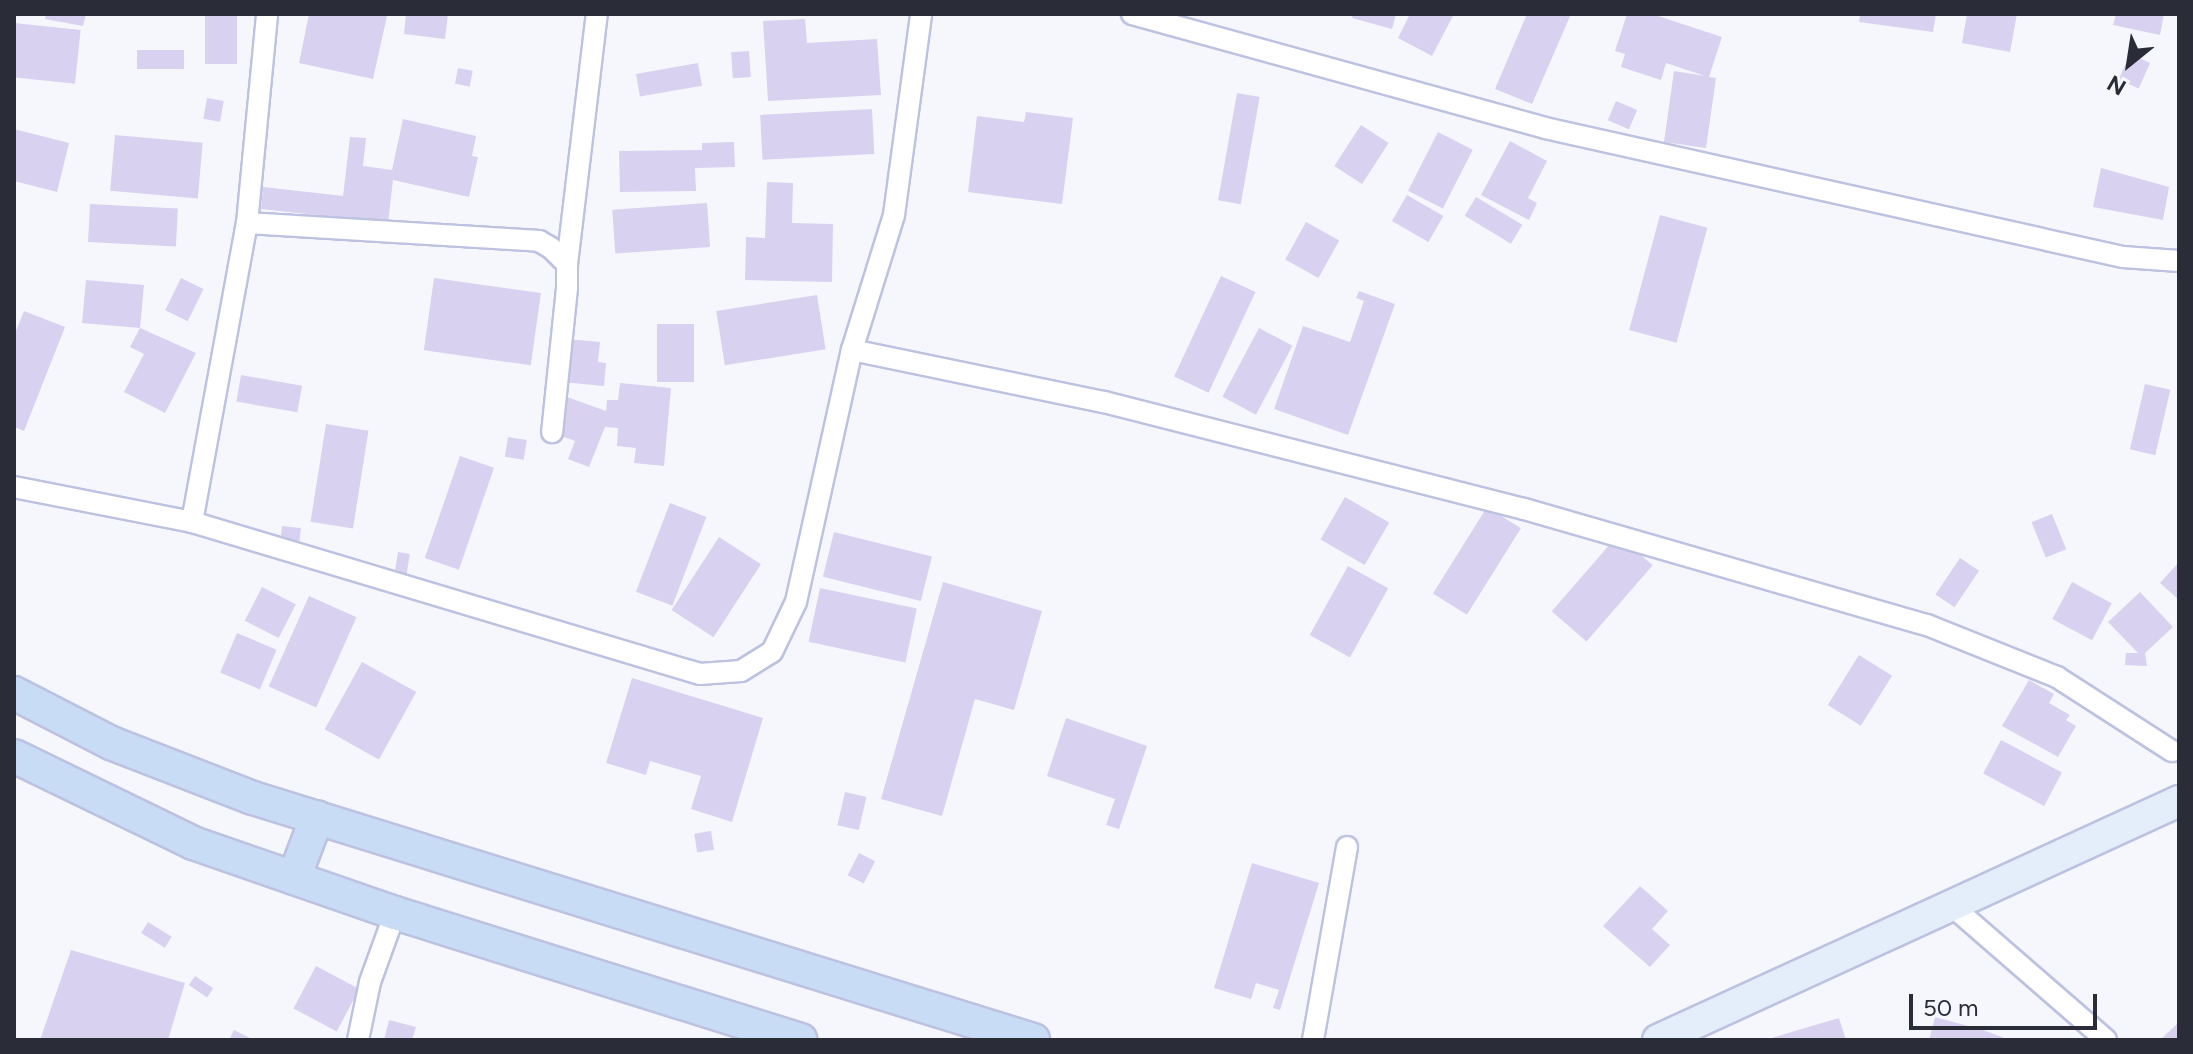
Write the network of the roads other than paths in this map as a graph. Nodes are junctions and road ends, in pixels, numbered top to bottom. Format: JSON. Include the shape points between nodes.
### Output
{"nodes":[{"id":1,"x":267,"y":14,"type":"edge"},
{"id":2,"x":597,"y":14,"type":"edge"},
{"id":3,"x":921,"y":14,"type":"edge"},
{"id":4,"x":1132,"y":14,"type":"edge"},
{"id":5,"x":247,"y":223,"type":"junction"},
{"id":6,"x":2179,"y":261,"type":"edge"},
{"id":7,"x":567,"y":264,"type":"junction"},
{"id":8,"x":852,"y":350,"type":"junction"},
{"id":9,"x":552,"y":432,"type":"dead end"},
{"id":10,"x":14,"y":487,"type":"edge"},
{"id":11,"x":192,"y":522,"type":"junction"},
{"id":12,"x":14,"y":693,"type":"edge"},
{"id":13,"x":2172,"y":751,"type":"dead end"},
{"id":14,"x":14,"y":756,"type":"edge"},
{"id":15,"x":2178,"y":801,"type":"edge"},
{"id":16,"x":317,"y":817,"type":"junction"},
{"id":17,"x":1347,"y":847,"type":"dead end"},
{"id":18,"x":294,"y":878,"type":"junction"},
{"id":19,"x":1952,"y":906,"type":"junction"},
{"id":20,"x":395,"y":913,"type":"junction"},
{"id":21,"x":358,"y":1040,"type":"edge"},
{"id":22,"x":801,"y":1040,"type":"edge"},
{"id":23,"x":1033,"y":1040,"type":"edge"},
{"id":24,"x":1313,"y":1040,"type":"edge"},
{"id":25,"x":1658,"y":1040,"type":"edge"},
{"id":26,"x":2106,"y":1040,"type":"edge"}],
"edges":[{"from":1,"to":5,"type":"street"},
{"from":2,"to":7,"type":"street"},
{"from":3,"to":8,"type":"street","via":[[894,215]]},
{"from":4,"to":6,"type":"street","via":[[1545,128],[2123,257]]},
{"from":5,"to":7,"type":"street","via":[[539,241]]},
{"from":5,"to":11,"type":"street"},
{"from":7,"to":9,"type":"street"},
{"from":8,"to":11,"type":"street","via":[[796,602],[772,652],[741,671],[700,674]]},
{"from":8,"to":13,"type":"street","via":[[1104,402],[1479,497],[1927,625],[2057,677]]},
{"from":10,"to":11,"type":"street"},
{"from":12,"to":16,"type":"main road","via":[[111,743]]},
{"from":14,"to":18,"type":"main road","via":[[193,843]]},
{"from":15,"to":19,"type":"street"},
{"from":16,"to":18,"type":"main road"},
{"from":16,"to":23,"type":"main road"},
{"from":17,"to":24,"type":"street"},
{"from":18,"to":20,"type":"main road"},
{"from":19,"to":25,"type":"street"},
{"from":19,"to":26,"type":"street"},
{"from":20,"to":21,"type":"street","via":[[370,982]]},
{"from":20,"to":22,"type":"main road"}]}
